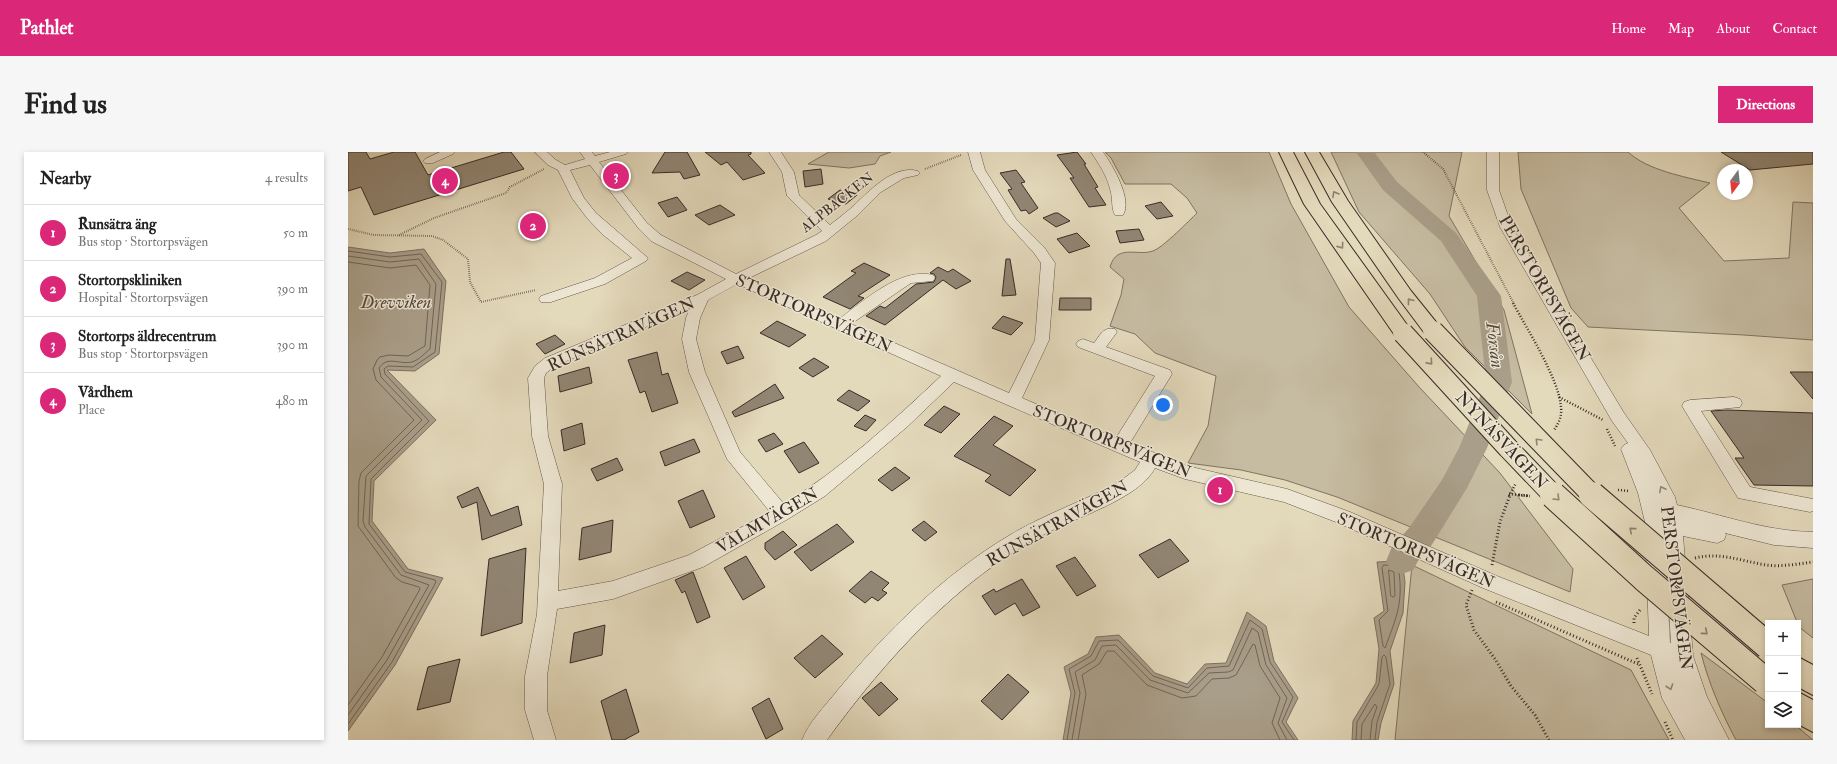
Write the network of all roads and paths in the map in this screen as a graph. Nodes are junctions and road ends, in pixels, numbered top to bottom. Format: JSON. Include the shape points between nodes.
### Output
{"nodes":[{"id":1,"x":449,"y":152,"type":"edge"},
{"id":2,"x":541,"y":152,"type":"edge"},
{"id":3,"x":622,"y":152,"type":"edge"},
{"id":4,"x":775,"y":152,"type":"edge"},
{"id":5,"x":1097,"y":152,"type":"edge"},
{"id":6,"x":1286,"y":152,"type":"edge"},
{"id":7,"x":1312,"y":152,"type":"edge"},
{"id":8,"x":1423,"y":152,"type":"edge"},
{"id":9,"x":1493,"y":152,"type":"edge"},
{"id":10,"x":968,"y":153,"type":"edge"},
{"id":11,"x":590,"y":156,"type":"edge"},
{"id":12,"x":429,"y":161,"type":"dead end"},
{"id":13,"x":559,"y":166,"type":"junction"},
{"id":14,"x":914,"y":173,"type":"joint"},
{"id":15,"x":1119,"y":212,"type":"dead end"},
{"id":16,"x":348,"y":229,"type":"edge"},
{"id":17,"x":829,"y":231,"type":"junction"},
{"id":18,"x":398,"y":235,"type":"junction"},
{"id":19,"x":928,"y":278,"type":"dead end"},
{"id":20,"x":736,"y":279,"type":"junction"},
{"id":21,"x":552,"y":297,"type":"joint"},
{"id":22,"x":702,"y":298,"type":"junction"},
{"id":23,"x":840,"y":325,"type":"junction"},
{"id":24,"x":1110,"y":332,"type":"dead end"},
{"id":25,"x":952,"y":375,"type":"junction"},
{"id":26,"x":1559,"y":397,"type":"junction"},
{"id":27,"x":1013,"y":402,"type":"junction"},
{"id":28,"x":1734,"y":403,"type":"dead end"},
{"id":29,"x":1611,"y":419,"type":"junction"},
{"id":30,"x":1551,"y":434,"type":"dead end"},
{"id":31,"x":1120,"y":445,"type":"junction"},
{"id":32,"x":1150,"y":459,"type":"junction"},
{"id":33,"x":1517,"y":482,"type":"dead end"},
{"id":34,"x":1812,"y":506,"type":"edge"},
{"id":35,"x":782,"y":514,"type":"junction"},
{"id":36,"x":1662,"y":516,"type":"junction"},
{"id":37,"x":1813,"y":540,"type":"edge"},
{"id":38,"x":1813,"y":550,"type":"edge"},
{"id":39,"x":1481,"y":584,"type":"junction"},
{"id":40,"x":548,"y":602,"type":"junction"},
{"id":41,"x":1765,"y":643,"type":"edge"},
{"id":42,"x":1660,"y":650,"type":"junction"},
{"id":43,"x":1682,"y":656,"type":"junction"},
{"id":44,"x":1638,"y":664,"type":"dead end"},
{"id":45,"x":1801,"y":672,"type":"edge"},
{"id":46,"x":1765,"y":681,"type":"edge"},
{"id":47,"x":1813,"y":682,"type":"edge"},
{"id":48,"x":1801,"y":708,"type":"edge"},
{"id":49,"x":1813,"y":718,"type":"edge"},
{"id":50,"x":545,"y":740,"type":"edge"},
{"id":51,"x":813,"y":740,"type":"edge"},
{"id":52,"x":1549,"y":740,"type":"edge"},
{"id":53,"x":1698,"y":740,"type":"edge"},
{"id":54,"x":1718,"y":740,"type":"edge"}],
"edges":[{"from":1,"to":12,"type":"street"},
{"from":2,"to":13,"type":"street","via":[[549,161]]},
{"from":3,"to":11,"type":"street"},
{"from":4,"to":17,"type":"street","via":[[788,172],[794,196]]},
{"from":5,"to":15,"type":"street","via":[[1107,164],[1121,203]]},
{"from":6,"to":46,"type":"highway","name":"NYNÄSVÄGEN","one_way":true,"bridge":true,"via":[[1312,204],[1404,333],[1512,453],[1573,514],[1668,600]]},
{"from":41,"to":7,"type":"highway","name":"NYNÄSVÄGEN","one_way":true,"bridge":true,"via":[[1600,502],[1535,438],[1434,331],[1405,295],[1340,202]]},
{"from":8,"to":26,"type":"path","via":[[1443,169],[1547,367]]},
{"from":9,"to":29,"type":"street","name":"PERSTORPSVÄGEN","via":[[1493,190],[1506,227]]},
{"from":10,"to":14,"type":"path"},
{"from":10,"to":27,"type":"street","via":[[1011,221],[1048,263],[1042,340]]},
{"from":11,"to":13,"type":"street","via":[[581,163]]},
{"from":11,"to":20,"type":"street","name":"STORTORPSVÄGEN","via":[[643,226],[656,238]]},
{"from":13,"to":18,"type":"path","via":[[510,187],[506,193],[434,218]]},
{"from":13,"to":21,"type":"street","via":[[564,170],[592,217],[641,258],[600,281]]},
{"from":14,"to":17,"type":"street","name":"ALPBACKEN","via":[[901,175],[877,189],[854,212]]},
{"from":16,"to":18,"type":"path","via":[[374,235]]},
{"from":17,"to":20,"type":"street","name":"ALPBACKEN","via":[[821,238]]},
{"from":18,"to":21,"type":"path","via":[[432,236],[443,240],[462,254],[468,259],[471,291],[481,302],[536,290],[551,291]]},
{"from":19,"to":23,"type":"street","via":[[908,279]]},
{"from":20,"to":22,"type":"street","name":"RUNSÄTRAVÄGEN"},
{"from":20,"to":23,"type":"street","name":"STORTORPSVÄGEN"},
{"from":22,"to":35,"type":"street","via":[[693,318],[689,339],[696,372],[733,455]]},
{"from":22,"to":40,"type":"street","name":"RUNSÄTRAVÄGEN","via":[[550,362],[540,370],[536,378],[540,436],[553,484]]},
{"from":23,"to":25,"type":"street","name":"STORTORPSVÄGEN"},
{"from":24,"to":31,"type":"street","via":[[1090,346],[1164,374]]},
{"from":25,"to":27,"type":"street","name":"STORTORPSVÄGEN"},
{"from":25,"to":35,"type":"street","name":"VÅLMVÄGEN","via":[[901,423],[819,491]]},
{"from":26,"to":29,"type":"path"},
{"from":26,"to":30,"type":"path","via":[[1561,417]]},
{"from":27,"to":31,"type":"street","name":"STORTORPSVÄGEN"},
{"from":28,"to":34,"type":"street","via":[[1690,406],[1744,494]]},
{"from":29,"to":36,"type":"street","name":"PERSTORPSVÄGEN","via":[[1644,454],[1666,497]]},
{"from":31,"to":32,"type":"street","name":"STORTORPSVÄGEN"},
{"from":32,"to":39,"type":"street","name":"STORTORPSVÄGEN","via":[[1185,472],[1286,496],[1343,517]]},
{"from":32,"to":51,"type":"street","name":"RUNSÄTRAVÄGEN","via":[[1140,475],[1121,490],[1043,527],[970,572],[907,630],[865,675]]},
{"from":33,"to":39,"type":"path","via":[[1508,495]]},
{"from":35,"to":40,"type":"street","name":"VÅLMVÄGEN","via":[[696,561],[613,590]]},
{"from":36,"to":37,"type":"street","via":[[1766,536]]},
{"from":36,"to":38,"type":"street","via":[[1768,546]]},
{"from":36,"to":42,"type":"street","name":"PERSTORPSVÄGEN"},
{"from":36,"to":43,"type":"street","name":"PERSTORPSVÄGEN"},
{"from":39,"to":42,"type":"street","name":"STORTORPSVÄGEN"},
{"from":39,"to":44,"type":"path","name":"STORTORPSVÄGEN","via":[[1497,604]]},
{"from":39,"to":52,"type":"path","via":[[1466,605],[1474,630],[1511,686],[1535,715]]},
{"from":40,"to":50,"type":"street","name":"RUNSÄTRAVÄGEN","via":[[536,676],[536,710]]},
{"from":42,"to":43,"type":"street","name":"STORTORPSVÄGEN"},
{"from":42,"to":53,"type":"street","name":"PERSTORPSVÄGEN","one_way":true,"via":[[1673,698]]},
{"from":43,"to":54,"type":"street","name":"PERSTORPSVÄGEN","via":[[1697,701]]},
{"from":45,"to":47,"type":"highway"},
{"from":48,"to":49,"type":"highway"}]}
